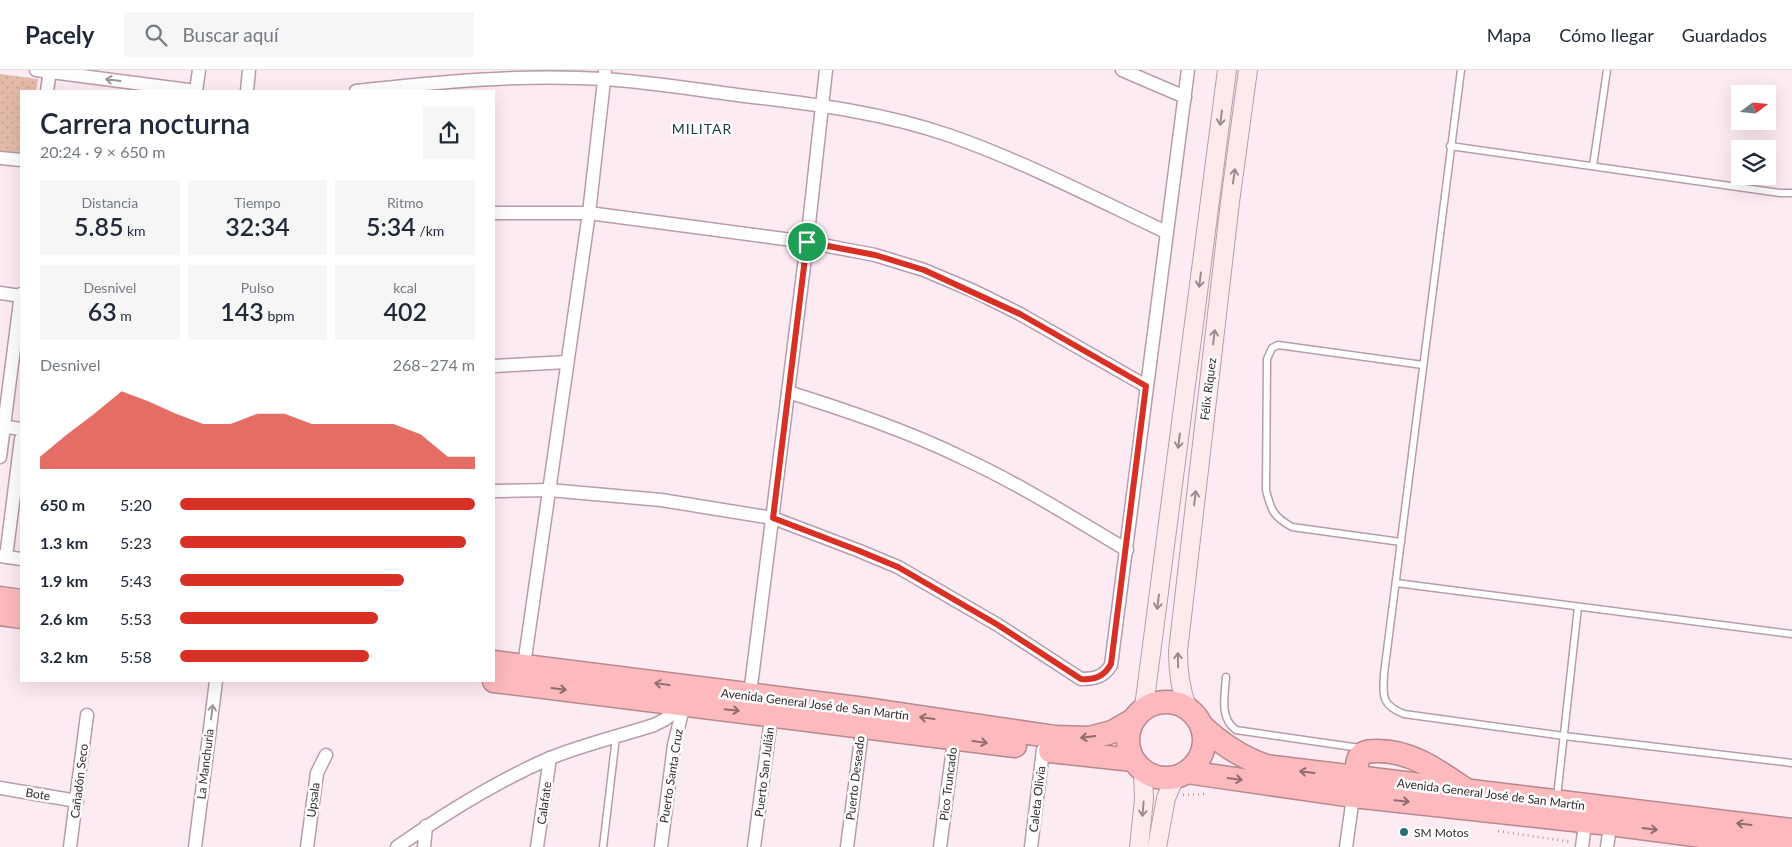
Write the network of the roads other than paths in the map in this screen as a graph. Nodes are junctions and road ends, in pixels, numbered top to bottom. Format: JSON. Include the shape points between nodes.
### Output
{"nodes":[{"id":1,"x":36,"y":70,"type":"edge"},
{"id":2,"x":199,"y":70,"type":"edge"},
{"id":3,"x":250,"y":70,"type":"edge"},
{"id":4,"x":826,"y":70,"type":"edge"},
{"id":5,"x":1122,"y":70,"type":"edge"},
{"id":6,"x":1188,"y":70,"type":"edge"},
{"id":7,"x":1227,"y":70,"type":"edge"},
{"id":8,"x":1248,"y":70,"type":"edge"},
{"id":9,"x":1461,"y":70,"type":"edge"},
{"id":10,"x":1606,"y":70,"type":"edge"},
{"id":11,"x":50,"y":71,"type":"edge"},
{"id":12,"x":604,"y":74,"type":"edge"},
{"id":13,"x":47,"y":90,"type":"edge"},
{"id":14,"x":189,"y":90,"type":"edge"},
{"id":15,"x":196,"y":90,"type":"edge"},
{"id":16,"x":247,"y":90,"type":"edge"},
{"id":17,"x":365,"y":90,"type":"edge"},
{"id":18,"x":1185,"y":97,"type":"junction"},
{"id":19,"x":821,"y":105,"type":"junction"},
{"id":20,"x":1450,"y":146,"type":"junction"},
{"id":21,"x":0,"y":158,"type":"edge"},
{"id":22,"x":20,"y":160,"type":"edge"},
{"id":23,"x":1593,"y":166,"type":"junction"},
{"id":24,"x":1792,"y":193,"type":"edge"},
{"id":25,"x":589,"y":213,"type":"junction"},
{"id":26,"x":495,"y":214,"type":"edge"},
{"id":27,"x":1166,"y":232,"type":"junction"},
{"id":28,"x":807,"y":242,"type":"junction"},
{"id":29,"x":0,"y":293,"type":"edge"},
{"id":30,"x":20,"y":295,"type":"edge"},
{"id":31,"x":20,"y":302,"type":"edge"},
{"id":32,"x":567,"y":362,"type":"junction"},
{"id":33,"x":1423,"y":365,"type":"junction"},
{"id":34,"x":495,"y":366,"type":"edge"},
{"id":35,"x":1146,"y":386,"type":"junction"},
{"id":36,"x":788,"y":392,"type":"junction"},
{"id":37,"x":2,"y":426,"type":"edge"},
{"id":38,"x":20,"y":429,"type":"edge"},
{"id":39,"x":20,"y":446,"type":"edge"},
{"id":40,"x":0,"y":456,"type":"edge"},
{"id":41,"x":549,"y":490,"type":"junction"},
{"id":42,"x":495,"y":491,"type":"edge"},
{"id":43,"x":773,"y":518,"type":"junction"},
{"id":44,"x":1401,"y":542,"type":"junction"},
{"id":45,"x":1126,"y":550,"type":"junction"},
{"id":46,"x":3,"y":556,"type":"edge"},
{"id":47,"x":20,"y":559,"type":"edge"},
{"id":48,"x":1396,"y":583,"type":"junction"},
{"id":49,"x":0,"y":598,"type":"edge"},
{"id":50,"x":20,"y":601,"type":"edge"},
{"id":51,"x":1578,"y":607,"type":"junction"},
{"id":52,"x":0,"y":614,"type":"edge"},
{"id":53,"x":20,"y":617,"type":"edge"},
{"id":54,"x":1792,"y":634,"type":"edge"},
{"id":55,"x":495,"y":662,"type":"edge"},
{"id":56,"x":522,"y":675,"type":"junction"},
{"id":57,"x":1226,"y":677,"type":"dead end"},
{"id":58,"x":495,"y":681,"type":"edge"},
{"id":59,"x":216,"y":682,"type":"edge"},
{"id":60,"x":750,"y":694,"type":"junction"},
{"id":61,"x":685,"y":696,"type":"junction"},
{"id":62,"x":773,"y":706,"type":"junction"},
{"id":63,"x":1187,"y":707,"type":"junction"},
{"id":64,"x":1138,"y":713,"type":"junction"},
{"id":65,"x":87,"y":715,"type":"dead end"},
{"id":66,"x":864,"y":718,"type":"junction"},
{"id":67,"x":1202,"y":726,"type":"junction"},
{"id":68,"x":956,"y":730,"type":"junction"},
{"id":69,"x":616,"y":736,"type":"junction"},
{"id":70,"x":1564,"y":736,"type":"junction"},
{"id":71,"x":1043,"y":750,"type":"junction"},
{"id":72,"x":326,"y":755,"type":"dead end"},
{"id":73,"x":550,"y":758,"type":"junction"},
{"id":74,"x":1792,"y":763,"type":"edge"},
{"id":75,"x":1138,"y":765,"type":"junction"},
{"id":76,"x":1359,"y":766,"type":"junction"},
{"id":77,"x":1181,"y":774,"type":"junction"},
{"id":78,"x":0,"y":788,"type":"edge"},
{"id":79,"x":1468,"y":791,"type":"junction"},
{"id":80,"x":76,"y":801,"type":"junction"},
{"id":81,"x":1556,"y":810,"type":"junction"},
{"id":82,"x":1587,"y":813,"type":"junction"},
{"id":83,"x":1611,"y":816,"type":"junction"},
{"id":84,"x":426,"y":826,"type":"junction"},
{"id":85,"x":1792,"y":830,"type":"edge"},
{"id":86,"x":70,"y":847,"type":"edge"},
{"id":87,"x":194,"y":847,"type":"edge"},
{"id":88,"x":307,"y":847,"type":"edge"},
{"id":89,"x":397,"y":847,"type":"edge"},
{"id":90,"x":424,"y":847,"type":"edge"},
{"id":91,"x":537,"y":847,"type":"edge"},
{"id":92,"x":603,"y":847,"type":"edge"},
{"id":93,"x":661,"y":847,"type":"edge"},
{"id":94,"x":754,"y":847,"type":"edge"},
{"id":95,"x":846,"y":847,"type":"edge"},
{"id":96,"x":940,"y":847,"type":"edge"},
{"id":97,"x":1031,"y":847,"type":"edge"},
{"id":98,"x":1139,"y":847,"type":"edge"},
{"id":99,"x":1157,"y":847,"type":"edge"},
{"id":100,"x":1346,"y":847,"type":"edge"},
{"id":101,"x":1582,"y":847,"type":"edge"},
{"id":102,"x":1607,"y":847,"type":"edge"},
{"id":103,"x":1784,"y":847,"type":"edge"}],
"edges":[{"from":1,"to":11,"type":"street"},
{"from":2,"to":15,"type":"street"},
{"from":3,"to":16,"type":"street"},
{"from":4,"to":19,"type":"street"},
{"from":5,"to":18,"type":"street"},
{"from":6,"to":18,"type":"street"},
{"from":7,"to":64,"type":"street","name":"Félix Riquez","one_way":true},
{"from":63,"to":8,"type":"street","name":"Félix Riquez","one_way":true,"via":[[1178,672],[1178,651]]},
{"from":9,"to":20,"type":"lane"},
{"from":10,"to":23,"type":"lane"},
{"from":11,"to":13,"type":"street"},
{"from":14,"to":11,"type":"street","one_way":true},
{"from":12,"to":17,"type":"street","via":[[438,82]]},
{"from":12,"to":19,"type":"street"},
{"from":12,"to":25,"type":"street"},
{"from":18,"to":27,"type":"street"},
{"from":19,"to":27,"type":"street","via":[[896,120],[951,136],[1016,162]]},
{"from":19,"to":28,"type":"street"},
{"from":20,"to":23,"type":"lane"},
{"from":20,"to":33,"type":"lane"},
{"from":21,"to":22,"type":"street"},
{"from":23,"to":24,"type":"lane"},
{"from":25,"to":26,"type":"street"},
{"from":25,"to":28,"type":"street"},
{"from":25,"to":32,"type":"street"},
{"from":27,"to":35,"type":"street"},
{"from":28,"to":35,"type":"street","via":[[875,255],[924,270],[1020,314]]},
{"from":28,"to":36,"type":"street"},
{"from":29,"to":30,"type":"street"},
{"from":31,"to":37,"type":"street"},
{"from":32,"to":34,"type":"street"},
{"from":32,"to":41,"type":"street"},
{"from":33,"to":44,"type":"lane"},
{"from":33,"to":44,"type":"lane","via":[[1278,345],[1272,348],[1267,359],[1266,490],[1270,507],[1278,519],[1292,527]]},
{"from":35,"to":45,"type":"street"},
{"from":36,"to":43,"type":"street"},
{"from":36,"to":45,"type":"street","via":[[901,430],[965,458],[1016,484]]},
{"from":37,"to":38,"type":"street"},
{"from":37,"to":40,"type":"street"},
{"from":39,"to":46,"type":"street"},
{"from":41,"to":42,"type":"street"},
{"from":41,"to":43,"type":"street","via":[[661,500]]},
{"from":41,"to":56,"type":"street"},
{"from":43,"to":45,"type":"street","via":[[898,567],[998,625],[1081,679],[1092,680],[1107,671],[1111,664]]},
{"from":43,"to":60,"type":"street"},
{"from":44,"to":48,"type":"lane"},
{"from":46,"to":47,"type":"street"},
{"from":48,"to":51,"type":"lane"},
{"from":48,"to":70,"type":"lane","via":[[1383,695],[1394,711]]},
{"from":49,"to":50,"type":"highway"},
{"from":51,"to":54,"type":"lane"},
{"from":51,"to":70,"type":"lane"},
{"from":52,"to":53,"type":"highway"},
{"from":55,"to":56,"type":"highway","name":"Avenida General José de San Martín"},
{"from":56,"to":58,"type":"highway","name":"Avenida General José de San Martín"},
{"from":56,"to":61,"type":"highway","name":"Avenida General José de San Martín"},
{"from":57,"to":76,"type":"lane","via":[[1225,715],[1236,730]]},
{"from":87,"to":59,"type":"street","name":"La Manchuria","one_way":true},
{"from":60,"to":61,"type":"highway","name":"Avenida General José de San Martín","via":[[720,692]]},
{"from":60,"to":62,"type":"highway","name":"Avenida General José de San Martín"},
{"from":61,"to":62,"type":"highway","name":"Avenida General José de San Martín","one_way":true},
{"from":61,"to":69,"type":"street","via":[[664,720]]},
{"from":61,"to":93,"type":"street","name":"Puerto Santa Cruz","via":[[674,746]]},
{"from":62,"to":66,"type":"highway","name":"Avenida General José de San Martín"},
{"from":62,"to":94,"type":"street","name":"Puerto San Julián"},
{"from":63,"to":64,"type":"highway","name":"Avenida General José de San Martín","via":[[1163,701]]},
{"from":63,"to":67,"type":"highway","name":"Avenida General José de San Martín"},
{"from":64,"to":68,"type":"highway","name":"Avenida General José de San Martín","one_way":true,"via":[[1112,732],[1089,738]]},
{"from":64,"to":75,"type":"highway","via":[[1127,740]]},
{"from":65,"to":80,"type":"street","name":"Cañadón Seco"},
{"from":66,"to":68,"type":"highway","name":"Avenida General José de San Martín"},
{"from":66,"to":95,"type":"street","name":"Puerto Deseado"},
{"from":76,"to":67,"type":"highway","name":"Avenida General José de San Martín","one_way":true,"via":[[1266,766],[1248,760],[1221,744]]},
{"from":67,"to":77,"type":"highway","via":[[1202,752],[1196,763]]},
{"from":68,"to":71,"type":"highway","name":"Avenida General José de San Martín","one_way":true},
{"from":68,"to":96,"type":"street","name":"Pico Truncado"},
{"from":69,"to":73,"type":"street"},
{"from":69,"to":92,"type":"lane"},
{"from":70,"to":74,"type":"lane"},
{"from":70,"to":81,"type":"lane"},
{"from":71,"to":75,"type":"highway","name":"Avenida General José de San Martín"},
{"from":71,"to":97,"type":"street","name":"Caleta Olivia"},
{"from":72,"to":88,"type":"street","name":"Upsala","via":[[317,772]]},
{"from":73,"to":84,"type":"street","via":[[495,785]]},
{"from":73,"to":91,"type":"street","name":"Calafate"},
{"from":75,"to":77,"type":"highway","name":"Avenida General José de San Martín","via":[[1153,776],[1164,778]]},
{"from":75,"to":98,"type":"street","one_way":true,"via":[[1144,799]]},
{"from":77,"to":76,"type":"highway","name":"Avenida General José de San Martín","one_way":true},
{"from":76,"to":79,"type":"highway","name":"Avenida General José de San Martín"},
{"from":76,"to":79,"type":"highway","via":[[1398,753],[1435,769]]},
{"from":76,"to":81,"type":"highway","name":"Avenida General José de San Martín","one_way":true},
{"from":76,"to":100,"type":"street"},
{"from":77,"to":99,"type":"street","via":[[1166,798]]},
{"from":78,"to":80,"type":"street","name":"Bote"},
{"from":79,"to":81,"type":"highway","name":"Avenida General José de San Martín"},
{"from":80,"to":86,"type":"street","name":"Cañadón Seco"},
{"from":81,"to":82,"type":"highway","name":"Avenida General José de San Martín"},
{"from":82,"to":83,"type":"highway","name":"Avenida General José de San Martín"},
{"from":82,"to":101,"type":"street"},
{"from":85,"to":83,"type":"highway","name":"Avenida General José de San Martín","one_way":true},
{"from":83,"to":102,"type":"street"},
{"from":83,"to":103,"type":"highway","name":"Avenida General José de San Martín","one_way":true},
{"from":84,"to":89,"type":"street"},
{"from":84,"to":90,"type":"street"}]}
